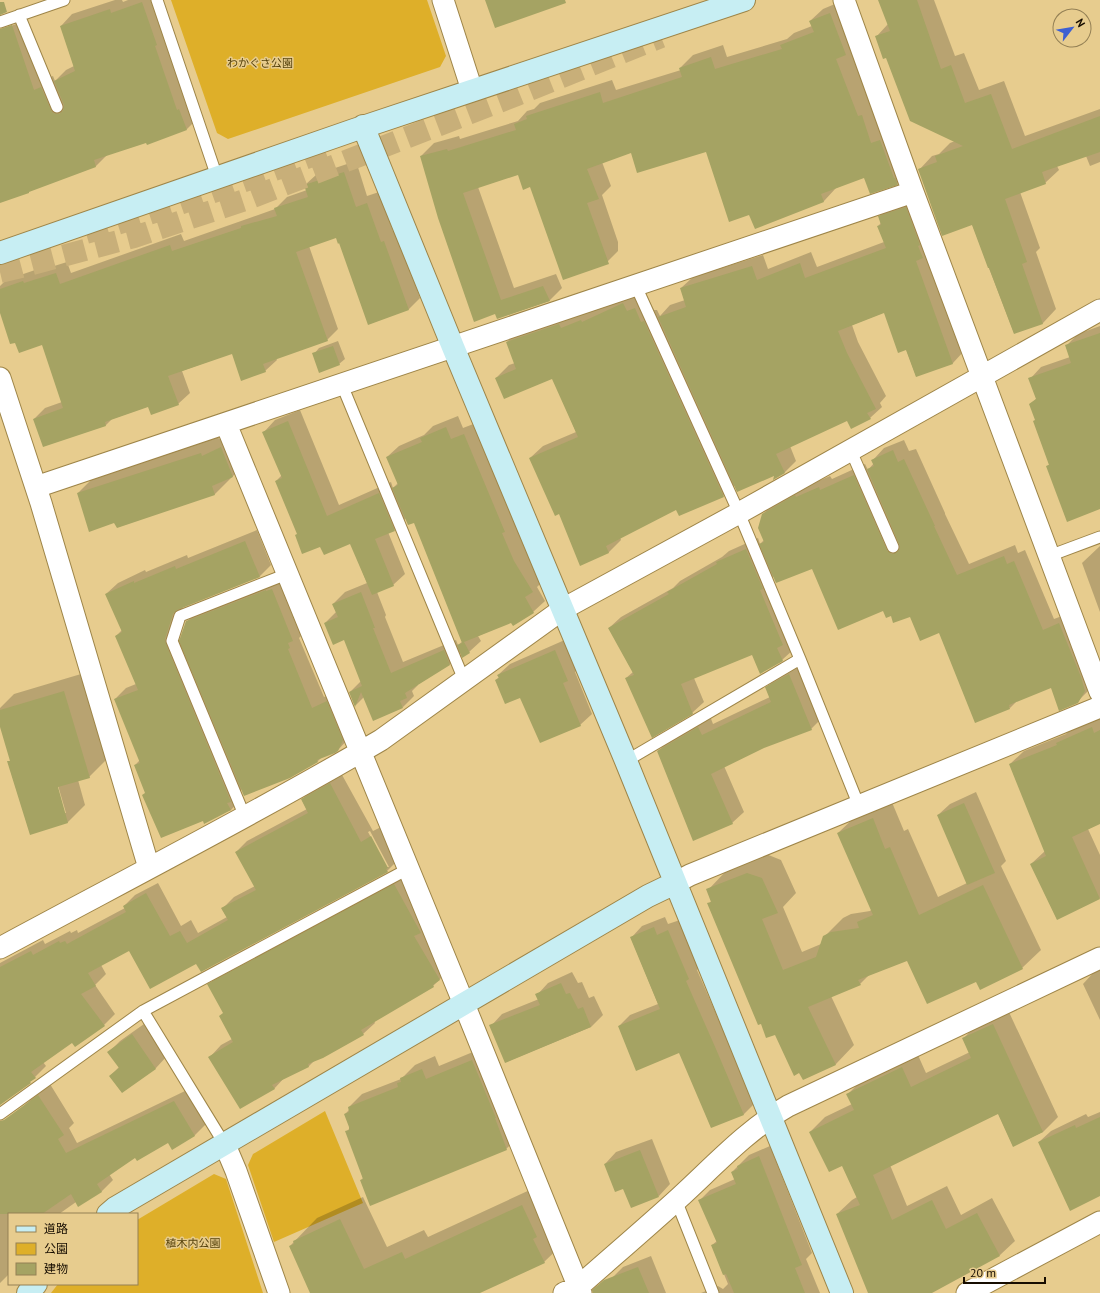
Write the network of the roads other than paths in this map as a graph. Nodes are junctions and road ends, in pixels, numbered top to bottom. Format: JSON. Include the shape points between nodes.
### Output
{"nodes":[{"id":1,"x":64,"y":0,"type":"edge"},
{"id":2,"x":157,"y":0,"type":"edge"},
{"id":3,"x":443,"y":0,"type":"edge"},
{"id":4,"x":744,"y":0,"type":"edge"},
{"id":5,"x":844,"y":0,"type":"edge"},
{"id":6,"x":19,"y":15,"type":"junction"},
{"id":7,"x":0,"y":22,"type":"edge"},
{"id":8,"x":472,"y":90,"type":"junction"},
{"id":9,"x":57,"y":107,"type":"dead end"},
{"id":10,"x":364,"y":126,"type":"junction"},
{"id":11,"x":217,"y":177,"type":"junction"},
{"id":12,"x":913,"y":192,"type":"junction"},
{"id":13,"x":0,"y":253,"type":"edge"},
{"id":14,"x":635,"y":284,"type":"junction"},
{"id":15,"x":1100,"y":310,"type":"edge"},
{"id":16,"x":453,"y":347,"type":"junction"},
{"id":17,"x":983,"y":377,"type":"junction"},
{"id":18,"x":0,"y":378,"type":"edge"},
{"id":19,"x":342,"y":385,"type":"junction"},
{"id":20,"x":226,"y":424,"type":"junction"},
{"id":21,"x":851,"y":451,"type":"junction"},
{"id":22,"x":36,"y":488,"type":"junction"},
{"id":23,"x":739,"y":514,"type":"junction"},
{"id":24,"x":1100,"y":537,"type":"edge"},
{"id":25,"x":893,"y":547,"type":"dead end"},
{"id":26,"x":1049,"y":556,"type":"junction"},
{"id":27,"x":287,"y":574,"type":"junction"},
{"id":28,"x":563,"y":609,"type":"junction"},
{"id":29,"x":800,"y":659,"type":"junction"},
{"id":30,"x":464,"y":680,"type":"junction"},
{"id":31,"x":1100,"y":692,"type":"edge"},
{"id":32,"x":1100,"y":707,"type":"edge"},
{"id":33,"x":360,"y":752,"type":"junction"},
{"id":34,"x":626,"y":761,"type":"junction"},
{"id":35,"x":859,"y":806,"type":"junction"},
{"id":36,"x":245,"y":817,"type":"junction"},
{"id":37,"x":149,"y":868,"type":"junction"},
{"id":38,"x":408,"y":869,"type":"junction"},
{"id":39,"x":675,"y":883,"type":"junction"},
{"id":40,"x":0,"y":948,"type":"edge"},
{"id":41,"x":1100,"y":958,"type":"edge"},
{"id":42,"x":464,"y":1004,"type":"junction"},
{"id":43,"x":143,"y":1011,"type":"junction"},
{"id":44,"x":0,"y":1114,"type":"edge"},
{"id":45,"x":770,"y":1117,"type":"junction"},
{"id":46,"x":225,"y":1144,"type":"junction"},
{"id":47,"x":676,"y":1200,"type":"junction"},
{"id":48,"x":109,"y":1213,"type":"edge"},
{"id":49,"x":1100,"y":1222,"type":"edge"},
{"id":50,"x":35,"y":1285,"type":"edge"},
{"id":51,"x":574,"y":1291,"type":"edge"},
{"id":52,"x":28,"y":1293,"type":"edge"},
{"id":53,"x":279,"y":1293,"type":"edge"},
{"id":54,"x":713,"y":1293,"type":"edge"},
{"id":55,"x":842,"y":1293,"type":"edge"},
{"id":56,"x":967,"y":1293,"type":"edge"}],
"edges":[{"from":1,"to":6,"type":"lane"},
{"from":2,"to":11,"type":"lane"},
{"from":3,"to":8,"type":"street"},
{"from":4,"to":8,"type":"street"},
{"from":5,"to":12,"type":"street"},
{"from":6,"to":7,"type":"lane"},
{"from":6,"to":9,"type":"lane"},
{"from":8,"to":10,"type":"street"},
{"from":10,"to":11,"type":"street"},
{"from":10,"to":16,"type":"street"},
{"from":11,"to":13,"type":"street"},
{"from":12,"to":14,"type":"street"},
{"from":12,"to":17,"type":"street"},
{"from":14,"to":16,"type":"street"},
{"from":14,"to":23,"type":"lane"},
{"from":15,"to":17,"type":"street"},
{"from":16,"to":19,"type":"street"},
{"from":16,"to":28,"type":"street"},
{"from":17,"to":21,"type":"street"},
{"from":17,"to":26,"type":"street"},
{"from":18,"to":22,"type":"street"},
{"from":19,"to":20,"type":"street"},
{"from":19,"to":30,"type":"lane"},
{"from":20,"to":22,"type":"street"},
{"from":20,"to":27,"type":"street"},
{"from":21,"to":23,"type":"street"},
{"from":21,"to":25,"type":"lane"},
{"from":22,"to":37,"type":"street"},
{"from":23,"to":28,"type":"street"},
{"from":23,"to":29,"type":"lane"},
{"from":24,"to":26,"type":"lane"},
{"from":26,"to":31,"type":"street"},
{"from":27,"to":33,"type":"street"},
{"from":27,"to":36,"type":"lane","via":[[180,616],[172,641]]},
{"from":28,"to":30,"type":"street"},
{"from":28,"to":34,"type":"street"},
{"from":29,"to":34,"type":"lane"},
{"from":29,"to":35,"type":"lane"},
{"from":30,"to":33,"type":"street","via":[[381,740]]},
{"from":32,"to":35,"type":"street"},
{"from":33,"to":36,"type":"street"},
{"from":33,"to":38,"type":"street"},
{"from":34,"to":39,"type":"street"},
{"from":35,"to":39,"type":"street"},
{"from":36,"to":37,"type":"street"},
{"from":37,"to":40,"type":"street"},
{"from":38,"to":42,"type":"street"},
{"from":38,"to":43,"type":"lane"},
{"from":39,"to":42,"type":"street","via":[[648,896]]},
{"from":39,"to":45,"type":"street"},
{"from":41,"to":45,"type":"street","via":[[788,1106]]},
{"from":42,"to":46,"type":"street"},
{"from":42,"to":51,"type":"street"},
{"from":43,"to":44,"type":"lane"},
{"from":43,"to":46,"type":"lane"},
{"from":45,"to":47,"type":"street","via":[[748,1133]]},
{"from":45,"to":55,"type":"street"},
{"from":46,"to":48,"type":"street"},
{"from":46,"to":53,"type":"street"},
{"from":47,"to":51,"type":"street"},
{"from":47,"to":54,"type":"lane"},
{"from":49,"to":56,"type":"street"},
{"from":50,"to":52,"type":"street"}]}
